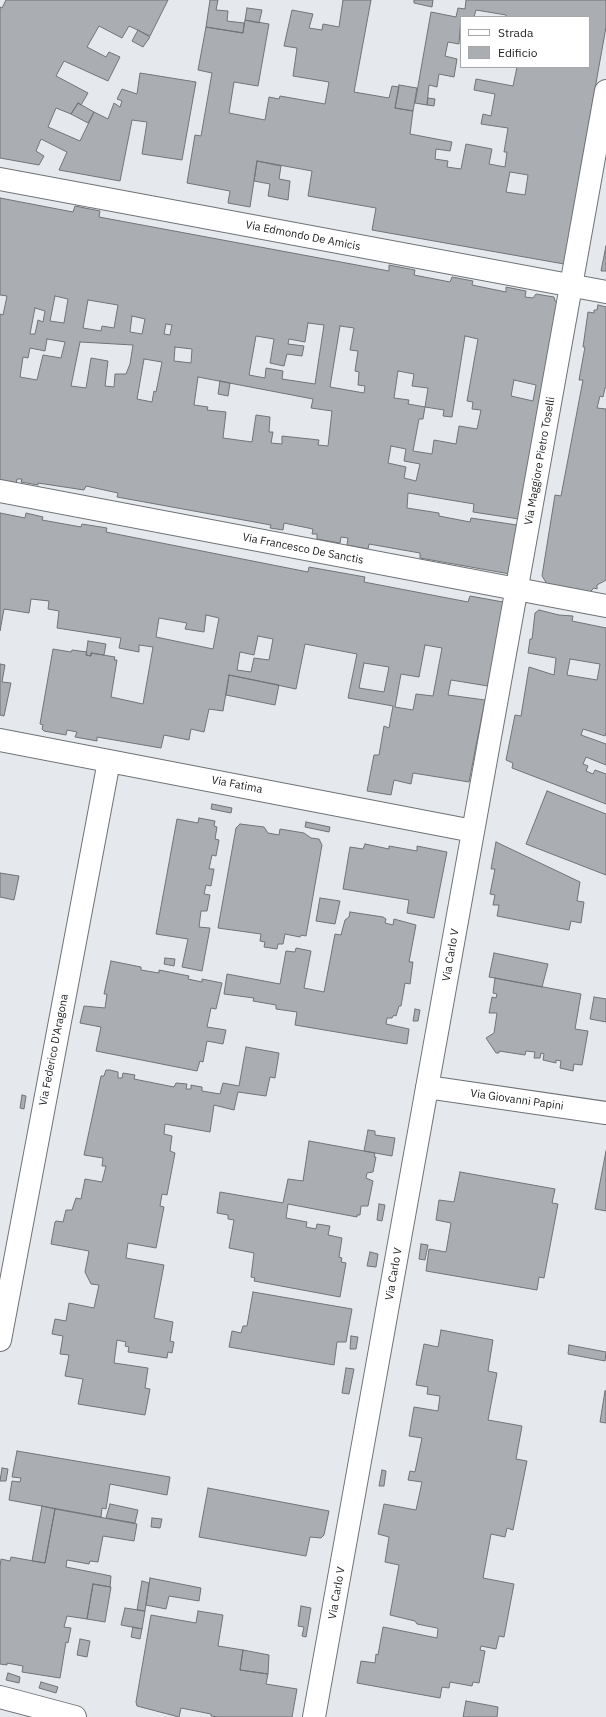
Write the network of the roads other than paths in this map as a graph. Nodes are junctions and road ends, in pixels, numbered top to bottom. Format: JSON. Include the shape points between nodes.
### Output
{"nodes":[{"id":1,"x":606,"y":91,"type":"edge"},
{"id":2,"x":0,"y":180,"type":"edge"},
{"id":3,"x":571,"y":286,"type":"junction"},
{"id":4,"x":606,"y":292,"type":"edge"},
{"id":5,"x":0,"y":491,"type":"edge"},
{"id":6,"x":516,"y":590,"type":"junction"},
{"id":7,"x":606,"y":606,"type":"edge"},
{"id":8,"x":0,"y":740,"type":"edge"},
{"id":9,"x":109,"y":761,"type":"junction"},
{"id":10,"x":474,"y":831,"type":"junction"},
{"id":11,"x":427,"y":1087,"type":"junction"},
{"id":12,"x":606,"y":1113,"type":"edge"},
{"id":13,"x":0,"y":1340,"type":"edge"},
{"id":14,"x":0,"y":1697,"type":"edge"},
{"id":15,"x":75,"y":1717,"type":"edge"},
{"id":16,"x":314,"y":1717,"type":"edge"}],
"edges":[{"from":1,"to":3,"type":"street","name":"Via Maggiore Pietro Toselli"},
{"from":2,"to":3,"type":"street","name":"Via Edmondo De Amicis"},
{"from":3,"to":4,"type":"street","name":"Via Edmondo De Amicis"},
{"from":3,"to":6,"type":"street","name":"Via Maggiore Pietro Toselli"},
{"from":5,"to":6,"type":"street","name":"Via Francesco De Sanctis"},
{"from":6,"to":7,"type":"street","name":"Via Francesco De Sanctis"},
{"from":6,"to":10,"type":"street","name":"Via Maggiore Pietro Toselli"},
{"from":8,"to":9,"type":"street","name":"Via Fatima"},
{"from":9,"to":10,"type":"street","name":"Via Fatima"},
{"from":9,"to":13,"type":"street","name":"Via Federico D'Aragona"},
{"from":10,"to":11,"type":"street","name":"Via Carlo V"},
{"from":11,"to":12,"type":"street","name":"Via Giovanni Papini"},
{"from":11,"to":16,"type":"street","name":"Via Carlo V"},
{"from":14,"to":15,"type":"street"}]}
